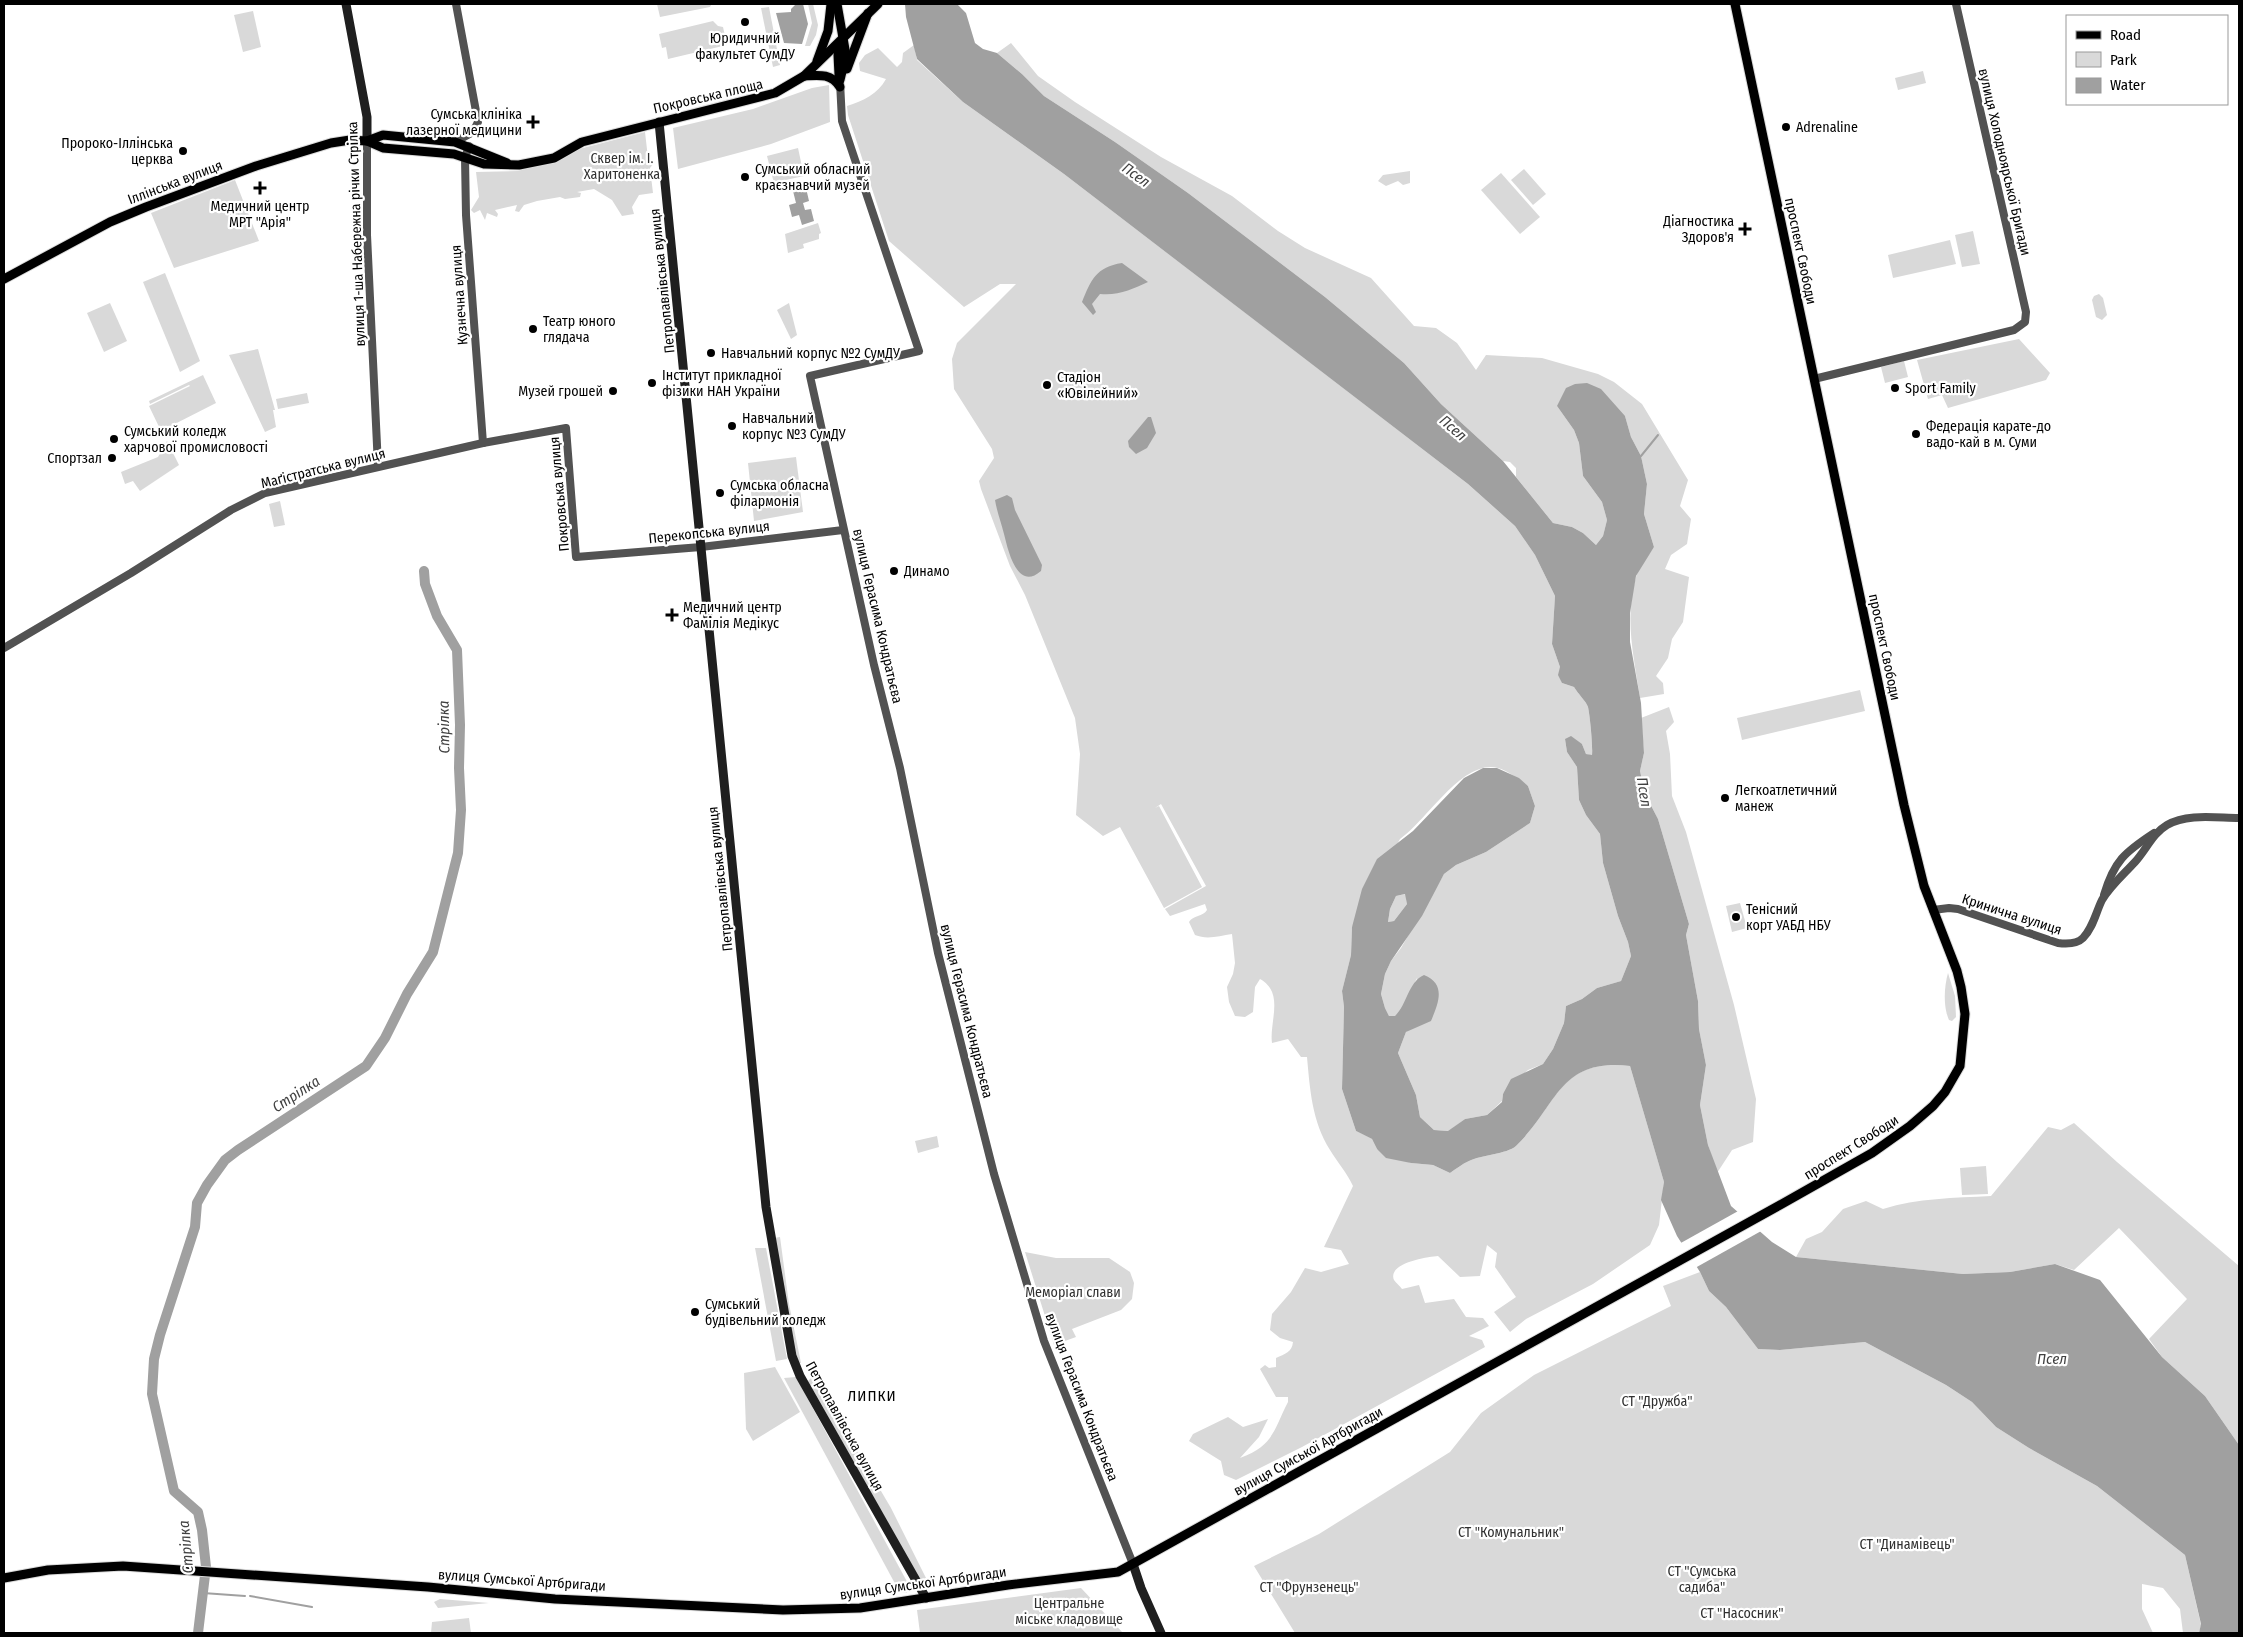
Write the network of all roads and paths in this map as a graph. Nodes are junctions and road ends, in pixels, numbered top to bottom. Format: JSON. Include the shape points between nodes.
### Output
{"nodes":[{"id":1,"x":346,"y":4,"type":"edge"},
{"id":2,"x":456,"y":4,"type":"edge"},
{"id":3,"x":831,"y":4,"type":"edge"},
{"id":4,"x":837,"y":4,"type":"edge"},
{"id":5,"x":1735,"y":4,"type":"edge"},
{"id":6,"x":1956,"y":4,"type":"edge"},
{"id":7,"x":875,"y":6,"type":"edge"},
{"id":8,"x":844,"y":36,"type":"junction"},
{"id":9,"x":815,"y":66,"type":"junction"},
{"id":10,"x":804,"y":76,"type":"junction"},
{"id":11,"x":840,"y":84,"type":"junction"},
{"id":12,"x":659,"y":122,"type":"junction"},
{"id":13,"x":367,"y":141,"type":"junction"},
{"id":14,"x":455,"y":142,"type":"junction"},
{"id":15,"x":469,"y":146,"type":"junction"},
{"id":16,"x":465,"y":158,"type":"junction"},
{"id":17,"x":519,"y":165,"type":"junction"},
{"id":18,"x":4,"y":279,"type":"edge"},
{"id":19,"x":1814,"y":379,"type":"junction"},
{"id":20,"x":566,"y":428,"type":"joint"},
{"id":21,"x":483,"y":443,"type":"junction"},
{"id":22,"x":378,"y":466,"type":"junction"},
{"id":23,"x":843,"y":530,"type":"junction"},
{"id":24,"x":701,"y":547,"type":"junction"},
{"id":25,"x":576,"y":557,"type":"joint"},
{"id":26,"x":4,"y":648,"type":"edge"},
{"id":27,"x":2239,"y":818,"type":"edge"},
{"id":28,"x":2158,"y":831,"type":"junction"},
{"id":29,"x":2103,"y":898,"type":"junction"},
{"id":30,"x":1933,"y":910,"type":"junction"},
{"id":31,"x":1651,"y":1276,"type":"joint"},
{"id":32,"x":1133,"y":1564,"type":"junction"},
{"id":33,"x":4,"y":1578,"type":"edge"},
{"id":34,"x":926,"y":1598,"type":"junction"},
{"id":35,"x":1161,"y":1633,"type":"edge"}],
"edges":[{"from":1,"to":13,"type":"main road","name":"вулиця 1-ша Набережна річки Стрілка","via":[[367,117]]},
{"from":2,"to":14,"type":"street","via":[[478,122],[473,132]]},
{"from":3,"to":9,"type":"main road","via":[[828,31]]},
{"from":4,"to":8,"type":"main road"},
{"from":5,"to":19,"type":"main road","name":"проспект Свободи"},
{"from":6,"to":19,"type":"street","name":"вулиця Холодноярської Бригади","via":[[2027,318],[2014,330]]},
{"from":7,"to":8,"type":"main road","name":"Покровська площа"},
{"from":7,"to":11,"type":"main road"},
{"from":8,"to":9,"type":"main road","name":"Покровська площа"},
{"from":8,"to":11,"type":"main road","via":[[846,55]]},
{"from":9,"to":10,"type":"main road","name":"Покровська площа"},
{"from":10,"to":11,"type":"main road","via":[[826,75]]},
{"from":10,"to":12,"type":"main road","name":"Покровська площа","via":[[776,93]]},
{"from":11,"to":23,"type":"street","name":"вулиця Герасима Кондратьєва","via":[[842,121],[920,352],[810,376]]},
{"from":12,"to":17,"type":"main road","name":"Покровська площа","via":[[582,142],[554,158]]},
{"from":12,"to":24,"type":"main road","name":"Петропавлівська вулиця"},
{"from":13,"to":14,"type":"main road","name":"Покровська площа","via":[[383,135]]},
{"from":13,"to":16,"type":"main road","name":"Покровська площа","via":[[383,148],[454,154]]},
{"from":13,"to":18,"type":"main road","name":"Іллінська вулиця","via":[[338,142],[295,154],[146,206]]},
{"from":13,"to":22,"type":"street","name":"вулиця 1-ша Набережна річки Стрілка","via":[[367,235]]},
{"from":14,"to":15,"type":"main road","name":"Покровська площа"},
{"from":15,"to":16,"type":"street","name":"Кузнечна вулиця"},
{"from":15,"to":17,"type":"main road","name":"Покровська площа","via":[[499,161]]},
{"from":16,"to":17,"type":"main road","name":"Покровська площа","via":[[484,164]]},
{"from":16,"to":21,"type":"street","name":"Кузнечна вулиця"},
{"from":19,"to":30,"type":"main road","name":"проспект Свободи","via":[[1904,804],[1921,878]]},
{"from":20,"to":21,"type":"street","name":"Маґістратська вулиця"},
{"from":20,"to":25,"type":"street","name":"Покровська вулиця"},
{"from":21,"to":22,"type":"street","name":"Маґістратська вулиця"},
{"from":22,"to":26,"type":"street","name":"Маґістратська вулиця","via":[[265,493],[246,502]]},
{"from":23,"to":24,"type":"street","name":"Перекопська вулиця"},
{"from":23,"to":32,"type":"street","name":"вулиця Герасима Кондратьєва","via":[[900,768],[938,953],[994,1174],[1044,1342]]},
{"from":24,"to":25,"type":"street","name":"Перекопська вулиця"},
{"from":24,"to":34,"type":"main road","name":"Петропавлівська вулиця","via":[[766,1207],[792,1356],[800,1376]]},
{"from":27,"to":28,"type":"street","via":[[2186,819]]},
{"from":28,"to":29,"type":"street"},
{"from":28,"to":29,"type":"street","via":[[2120,859],[2111,873]]},
{"from":29,"to":30,"type":"street","name":"Кринична вулиця","via":[[2082,939],[2071,944],[2058,943],[1958,909]]},
{"from":30,"to":31,"type":"main road","name":"проспект Свободи","via":[[1957,971],[1965,1027],[1956,1075],[1933,1106],[1872,1153]]},
{"from":31,"to":32,"type":"main road","name":"вулиця Сумської Артбригади"},
{"from":32,"to":34,"type":"main road","name":"вулиця Сумської Артбригади","via":[[1118,1572],[1024,1582]]},
{"from":32,"to":35,"type":"main road","name":"вулиця Герасима Кондратьєва"},
{"from":33,"to":34,"type":"main road","name":"вулиця Сумської Артбригади","via":[[95,1566],[434,1587],[555,1599],[783,1610],[844,1610]]}]}
